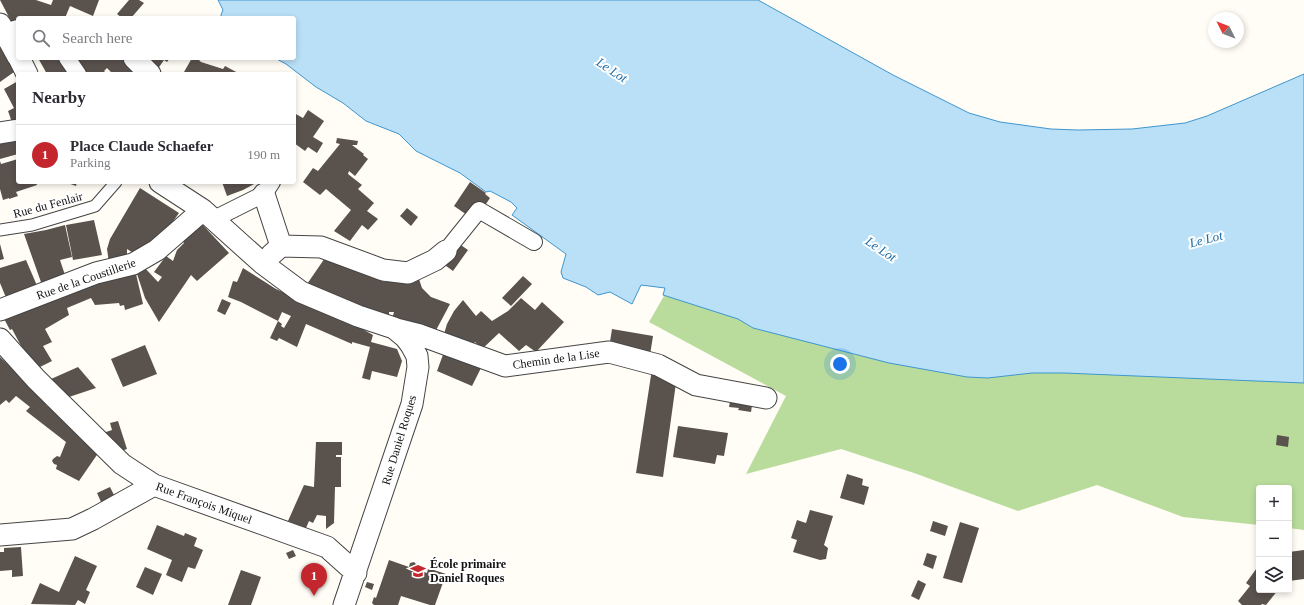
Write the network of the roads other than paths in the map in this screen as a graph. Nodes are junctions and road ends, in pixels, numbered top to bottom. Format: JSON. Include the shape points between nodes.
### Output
{"nodes":[{"id":1,"x":7,"y":28,"type":"edge"},
{"id":2,"x":16,"y":52,"type":"edge"},
{"id":3,"x":20,"y":60,"type":"edge"},
{"id":4,"x":68,"y":60,"type":"edge"},
{"id":5,"x":136,"y":60,"type":"edge"},
{"id":6,"x":26,"y":72,"type":"edge"},
{"id":7,"x":77,"y":72,"type":"edge"},
{"id":8,"x":148,"y":72,"type":"edge"},
{"id":9,"x":16,"y":130,"type":"edge"},
{"id":10,"x":0,"y":133,"type":"edge"},
{"id":11,"x":114,"y":184,"type":"edge"},
{"id":12,"x":167,"y":184,"type":"edge"},
{"id":13,"x":268,"y":188,"type":"edge"},
{"id":14,"x":209,"y":214,"type":"junction"},
{"id":15,"x":0,"y":230,"type":"edge"},
{"id":16,"x":534,"y":242,"type":"dead end"},
{"id":17,"x":281,"y":246,"type":"junction"},
{"id":18,"x":446,"y":251,"type":"joint"},
{"id":19,"x":262,"y":263,"type":"junction"},
{"id":20,"x":0,"y":310,"type":"edge"},
{"id":21,"x":394,"y":328,"type":"junction"},
{"id":22,"x":0,"y":339,"type":"edge"},
{"id":23,"x":766,"y":398,"type":"dead end"},
{"id":24,"x":154,"y":485,"type":"junction"},
{"id":25,"x":0,"y":535,"type":"edge"},
{"id":26,"x":365,"y":544,"type":"junction"},
{"id":27,"x":327,"y":547,"type":"junction"},
{"id":28,"x":356,"y":573,"type":"junction"},
{"id":29,"x":344,"y":605,"type":"edge"}],
"edges":[{"from":1,"to":2,"type":"street"},
{"from":3,"to":6,"type":"street"},
{"from":4,"to":7,"type":"street"},
{"from":5,"to":8,"type":"street"},
{"from":9,"to":10,"type":"street"},
{"from":11,"to":15,"type":"lane","name":"Rue du Fenlair","via":[[96,206],[32,225]]},
{"from":12,"to":14,"type":"street","name":"Rue Daniel Roques"},
{"from":13,"to":14,"type":"street"},
{"from":13,"to":17,"type":"street"},
{"from":14,"to":19,"type":"street","name":"Rue Daniel Roques"},
{"from":14,"to":20,"type":"street","name":"Rue de la Coustillerie","via":[[132,264],[96,273]]},
{"from":16,"to":18,"type":"street","via":[[479,210]]},
{"from":17,"to":18,"type":"street","via":[[321,247],[383,270],[408,273],[435,260]]},
{"from":17,"to":19,"type":"street"},
{"from":19,"to":21,"type":"street","name":"Rue Daniel Roques","via":[[301,292]]},
{"from":21,"to":23,"type":"street","name":"Chemin de la Lise","via":[[505,366],[609,352],[658,365],[696,385]]},
{"from":21,"to":26,"type":"street","name":"Rue Daniel Roques","via":[[411,345],[418,367],[412,404]]},
{"from":22,"to":24,"type":"street","name":"Rue François Miquel","via":[[36,379],[122,464]]},
{"from":24,"to":25,"type":"street","via":[[72,529]]},
{"from":24,"to":27,"type":"street","name":"Rue François Miquel"},
{"from":26,"to":27,"type":"street"},
{"from":26,"to":28,"type":"street","name":"Rue Daniel Roques"},
{"from":27,"to":28,"type":"street","name":"Rue François Miquel"},
{"from":28,"to":29,"type":"street","name":"Rue Daniel Roques"}]}
